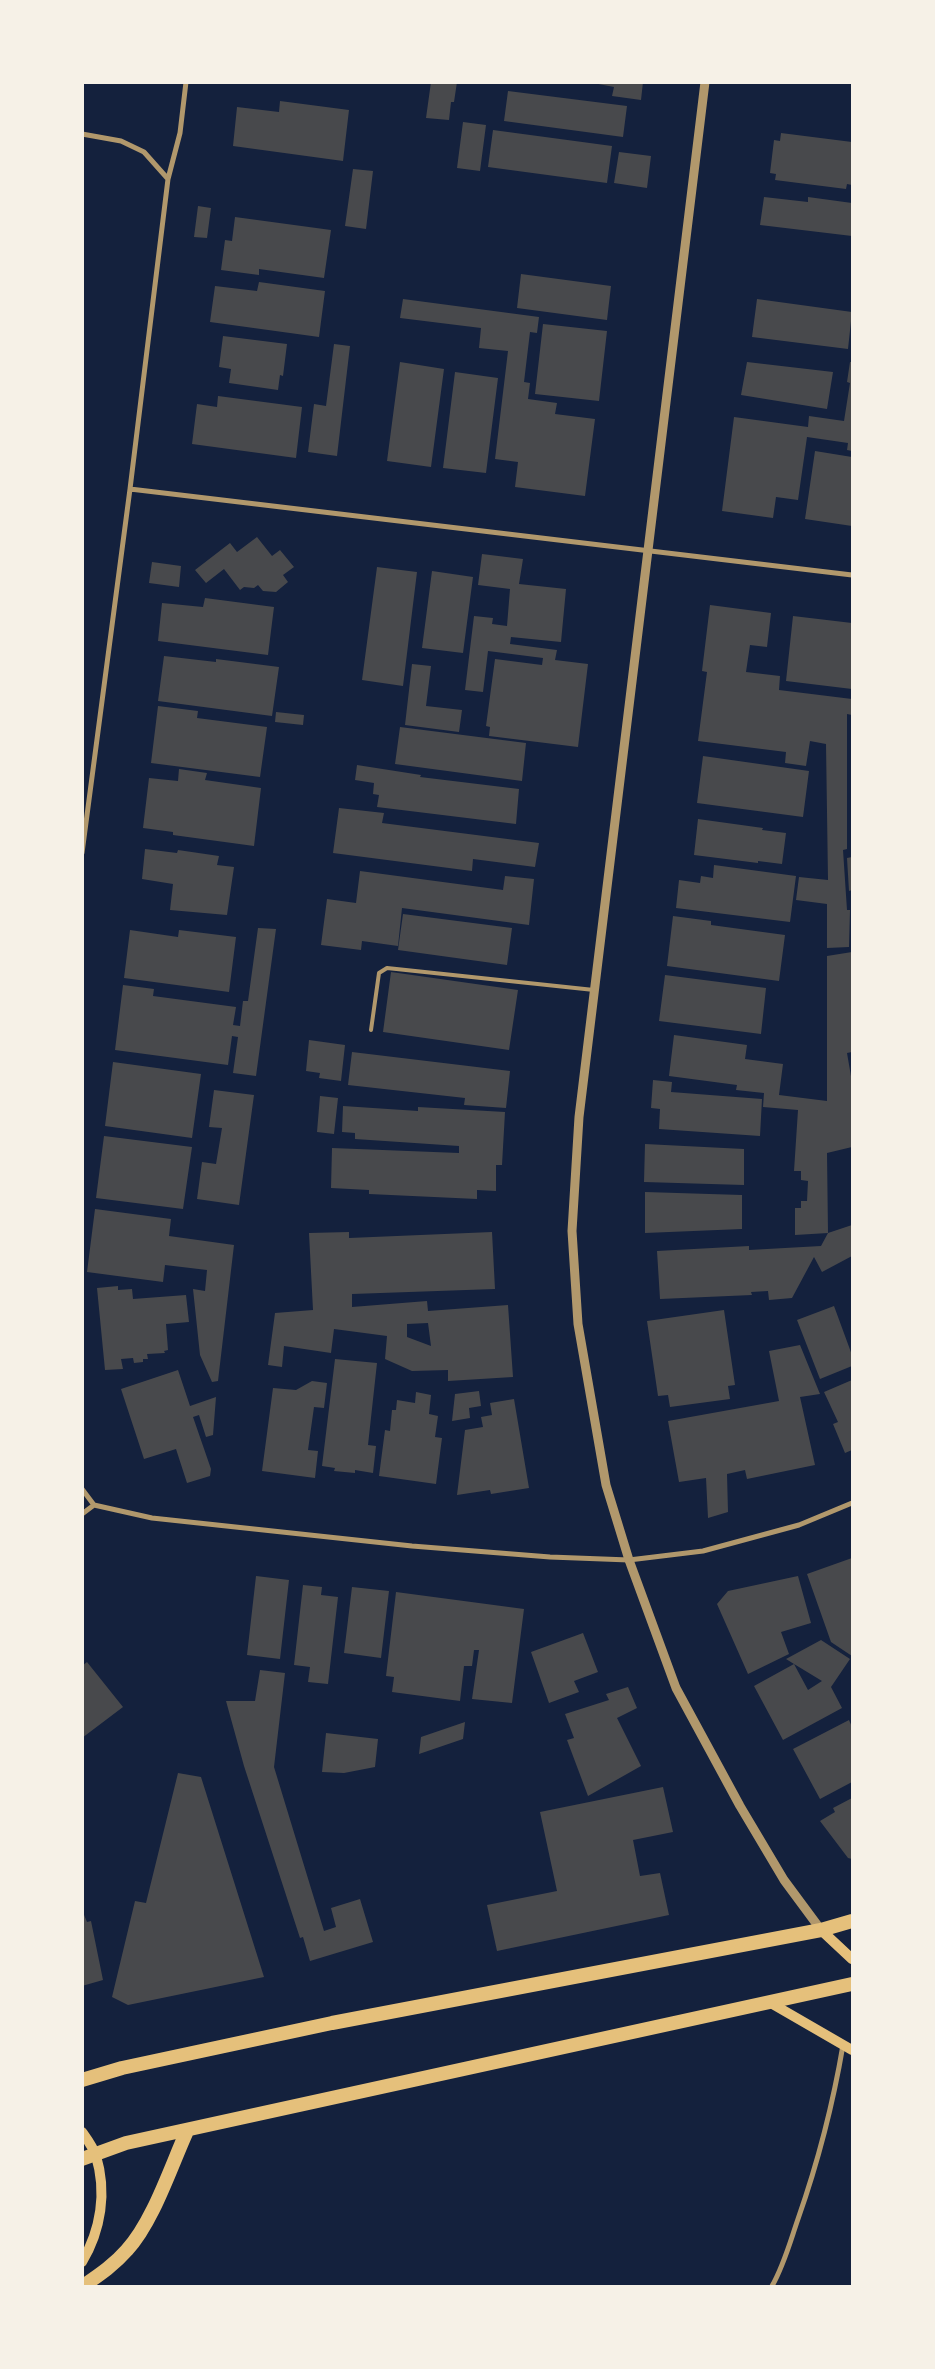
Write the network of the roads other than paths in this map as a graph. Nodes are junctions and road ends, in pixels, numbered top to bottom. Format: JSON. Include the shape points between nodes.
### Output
{"nodes":[{"id":1,"x":186,"y":82,"type":"edge"},
{"id":2,"x":706,"y":82,"type":"edge"},
{"id":3,"x":82,"y":134,"type":"edge"},
{"id":4,"x":168,"y":178,"type":"junction"},
{"id":5,"x":130,"y":489,"type":"junction"},
{"id":6,"x":647,"y":550,"type":"junction"},
{"id":7,"x":852,"y":575,"type":"edge"},
{"id":8,"x":82,"y":853,"type":"edge"},
{"id":9,"x":594,"y":990,"type":"junction"},
{"id":10,"x":371,"y":1030,"type":"dead end"},
{"id":11,"x":82,"y":1489,"type":"edge"},
{"id":12,"x":852,"y":1503,"type":"edge"},
{"id":13,"x":94,"y":1505,"type":"junction"},
{"id":14,"x":82,"y":1514,"type":"edge"},
{"id":15,"x":629,"y":1560,"type":"junction"},
{"id":16,"x":852,"y":1922,"type":"edge"},
{"id":17,"x":821,"y":1930,"type":"junction"},
{"id":18,"x":852,"y":1959,"type":"edge"},
{"id":19,"x":852,"y":1984,"type":"edge"},
{"id":20,"x":769,"y":2002,"type":"junction"},
{"id":21,"x":848,"y":2047,"type":"edge"},
{"id":22,"x":82,"y":2080,"type":"edge"},
{"id":23,"x":187,"y":2131,"type":"junction"},
{"id":24,"x":82,"y":2132,"type":"edge"},
{"id":25,"x":89,"y":2156,"type":"edge"},
{"id":26,"x":82,"y":2262,"type":"edge"},
{"id":27,"x":83,"y":2286,"type":"edge"},
{"id":28,"x":772,"y":2286,"type":"edge"}],
"edges":[{"from":1,"to":4,"type":"street","via":[[180,133]]},
{"from":2,"to":6,"type":"street"},
{"from":3,"to":4,"type":"street","via":[[121,141],[144,152]]},
{"from":4,"to":5,"type":"street"},
{"from":5,"to":6,"type":"street"},
{"from":5,"to":8,"type":"street"},
{"from":6,"to":7,"type":"street"},
{"from":6,"to":9,"type":"street"},
{"from":9,"to":10,"type":"lane","via":[[387,968],[379,973]]},
{"from":9,"to":15,"type":"street","via":[[579,1117],[572,1231],[578,1324],[606,1485]]},
{"from":11,"to":13,"type":"street"},
{"from":12,"to":15,"type":"street","via":[[799,1525],[703,1551]]},
{"from":13,"to":14,"type":"street"},
{"from":13,"to":15,"type":"street","via":[[152,1518],[402,1545],[550,1558]]},
{"from":15,"to":17,"type":"street","via":[[676,1688],[718,1770],[784,1880]]},
{"from":16,"to":17,"type":"highway"},
{"from":17,"to":18,"type":"main road"},
{"from":17,"to":22,"type":"highway","via":[[332,2023],[122,2068]]},
{"from":19,"to":20,"type":"highway"},
{"from":20,"to":21,"type":"main road"},
{"from":20,"to":23,"type":"highway"},
{"from":21,"to":28,"type":"street","via":[[812,2178],[780,2272]]},
{"from":23,"to":25,"type":"highway","via":[[126,2143]]},
{"from":23,"to":27,"type":"highway","via":[[145,2223],[128,2249],[109,2268]]},
{"from":24,"to":25,"type":"main road"},
{"from":25,"to":26,"type":"main road","via":[[100,2175],[101,2204],[99,2221]]}]}
